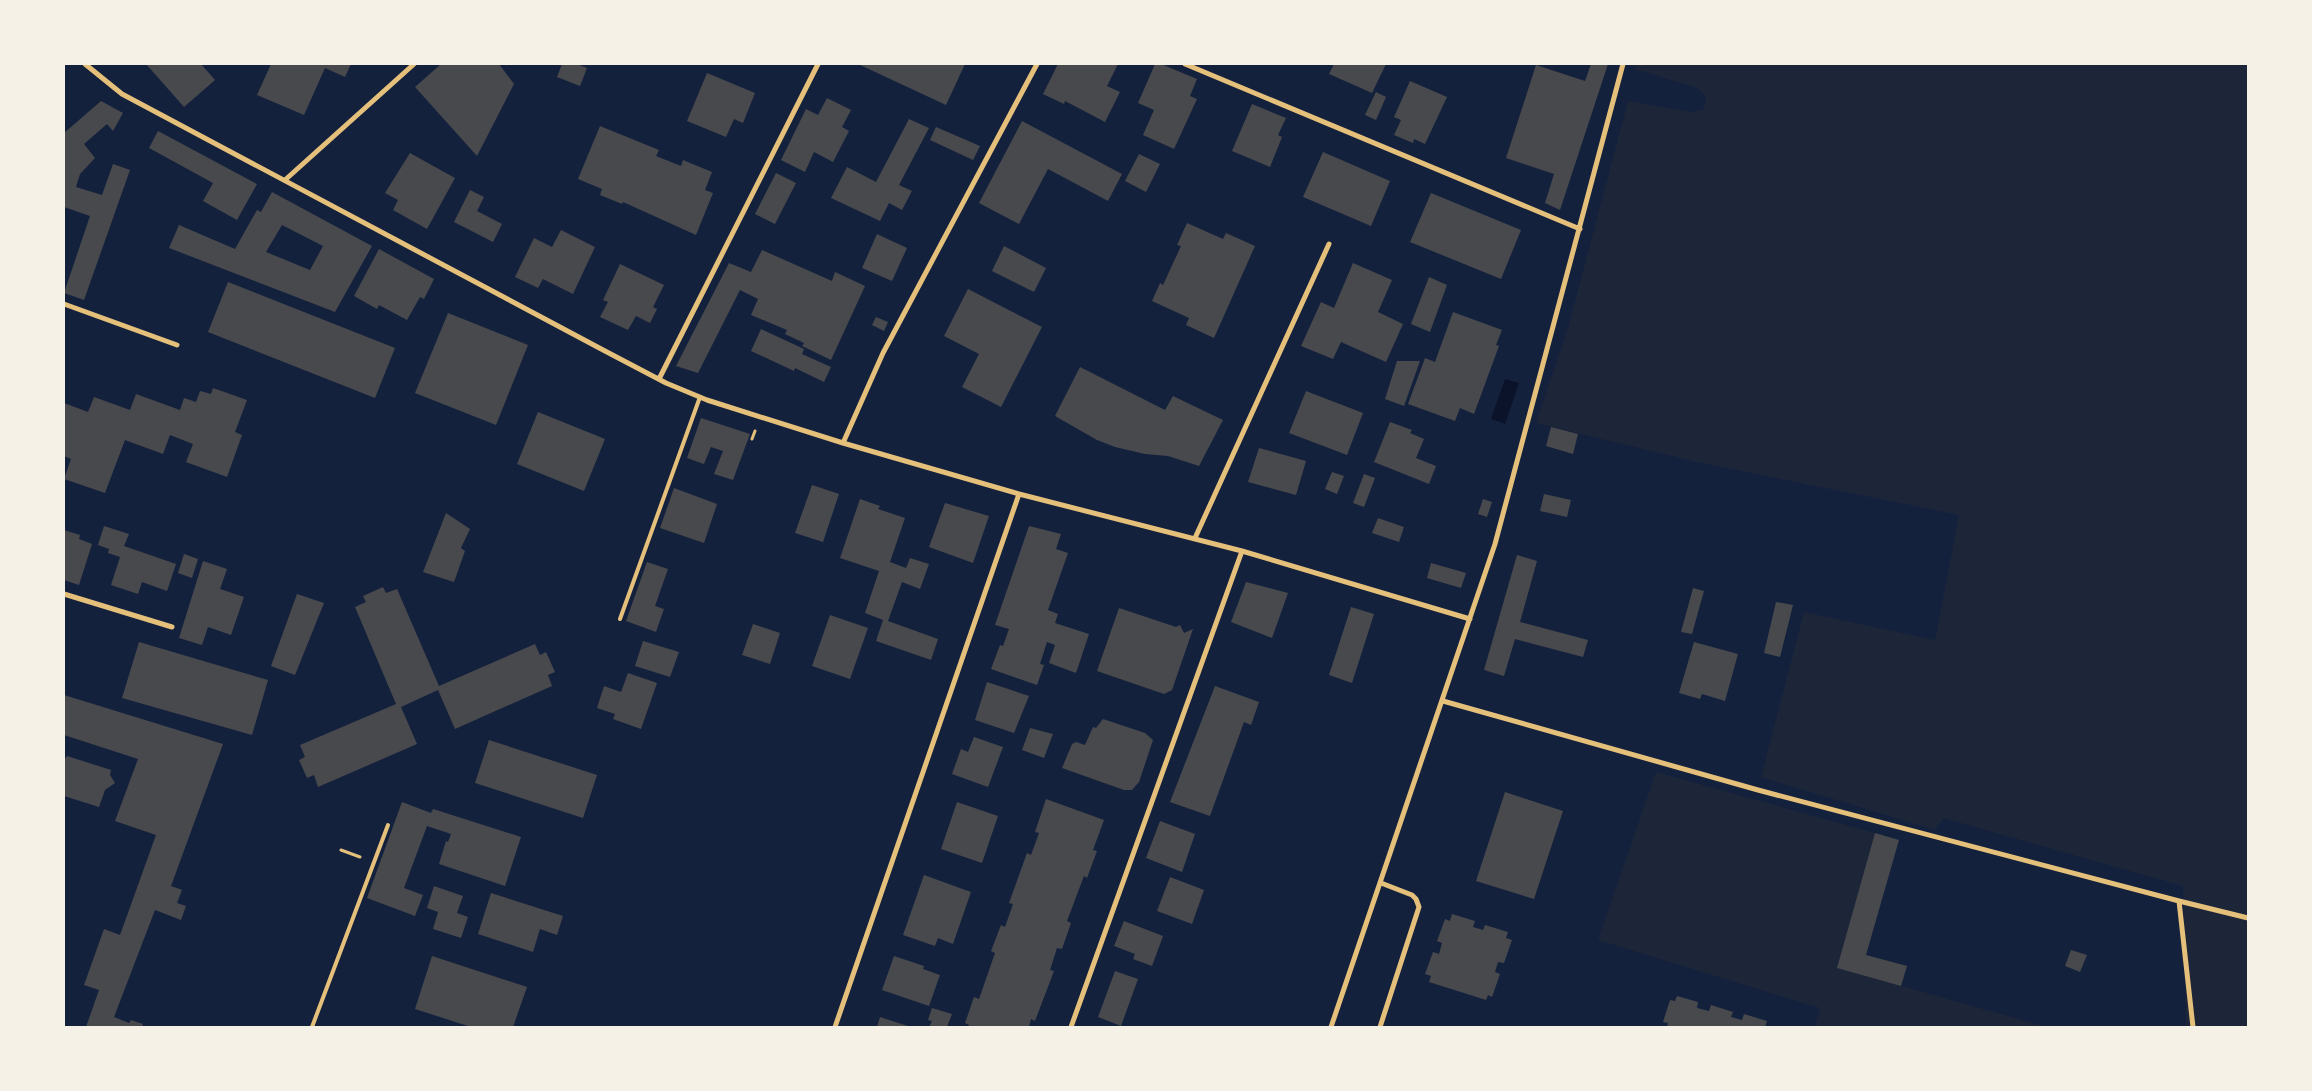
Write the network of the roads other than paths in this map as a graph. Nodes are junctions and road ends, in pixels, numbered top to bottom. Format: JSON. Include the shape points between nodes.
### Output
{"nodes":[{"id":1,"x":85,"y":64,"type":"edge"},
{"id":2,"x":414,"y":64,"type":"edge"},
{"id":3,"x":818,"y":64,"type":"edge"},
{"id":4,"x":1036,"y":64,"type":"edge"},
{"id":5,"x":1185,"y":64,"type":"edge"},
{"id":6,"x":1623,"y":64,"type":"edge"},
{"id":7,"x":286,"y":180,"type":"junction"},
{"id":8,"x":1580,"y":229,"type":"junction"},
{"id":9,"x":1329,"y":244,"type":"dead end"},
{"id":10,"x":64,"y":304,"type":"edge"},
{"id":11,"x":177,"y":345,"type":"dead end"},
{"id":12,"x":659,"y":379,"type":"junction"},
{"id":13,"x":700,"y":397,"type":"junction"},
{"id":14,"x":843,"y":443,"type":"junction"},
{"id":15,"x":1020,"y":494,"type":"junction"},
{"id":16,"x":1195,"y":538,"type":"junction"},
{"id":17,"x":1242,"y":551,"type":"junction"},
{"id":18,"x":64,"y":594,"type":"edge"},
{"id":19,"x":1470,"y":619,"type":"junction"},
{"id":20,"x":620,"y":620,"type":"dead end"},
{"id":21,"x":172,"y":627,"type":"dead end"},
{"id":22,"x":1444,"y":701,"type":"junction"},
{"id":23,"x":388,"y":825,"type":"dead end"},
{"id":24,"x":1381,"y":883,"type":"junction"},
{"id":25,"x":2179,"y":902,"type":"junction"},
{"id":26,"x":2248,"y":918,"type":"edge"},
{"id":27,"x":312,"y":1027,"type":"edge"},
{"id":28,"x":835,"y":1027,"type":"edge"},
{"id":29,"x":1071,"y":1027,"type":"edge"},
{"id":30,"x":1331,"y":1027,"type":"edge"},
{"id":31,"x":1380,"y":1027,"type":"edge"},
{"id":32,"x":2193,"y":1027,"type":"edge"}],
"edges":[{"from":1,"to":7,"type":"street","via":[[117,91]]},
{"from":2,"to":7,"type":"street"},
{"from":3,"to":12,"type":"street"},
{"from":4,"to":14,"type":"street","via":[[883,354]]},
{"from":5,"to":8,"type":"street"},
{"from":6,"to":8,"type":"street"},
{"from":7,"to":12,"type":"street"},
{"from":8,"to":19,"type":"street","via":[[1495,544]]},
{"from":9,"to":16,"type":"street"},
{"from":10,"to":11,"type":"street"},
{"from":12,"to":13,"type":"street"},
{"from":13,"to":14,"type":"street"},
{"from":13,"to":20,"type":"lane"},
{"from":14,"to":15,"type":"street"},
{"from":15,"to":16,"type":"street"},
{"from":15,"to":28,"type":"street"},
{"from":16,"to":17,"type":"street"},
{"from":17,"to":19,"type":"street"},
{"from":17,"to":29,"type":"street"},
{"from":18,"to":21,"type":"street"},
{"from":19,"to":22,"type":"street"},
{"from":22,"to":24,"type":"street"},
{"from":22,"to":25,"type":"street","via":[[1758,790]]},
{"from":23,"to":27,"type":"lane"},
{"from":24,"to":30,"type":"street"},
{"from":24,"to":31,"type":"street","via":[[1412,895],[1418,908]]},
{"from":25,"to":26,"type":"street"},
{"from":25,"to":32,"type":"street"}]}
